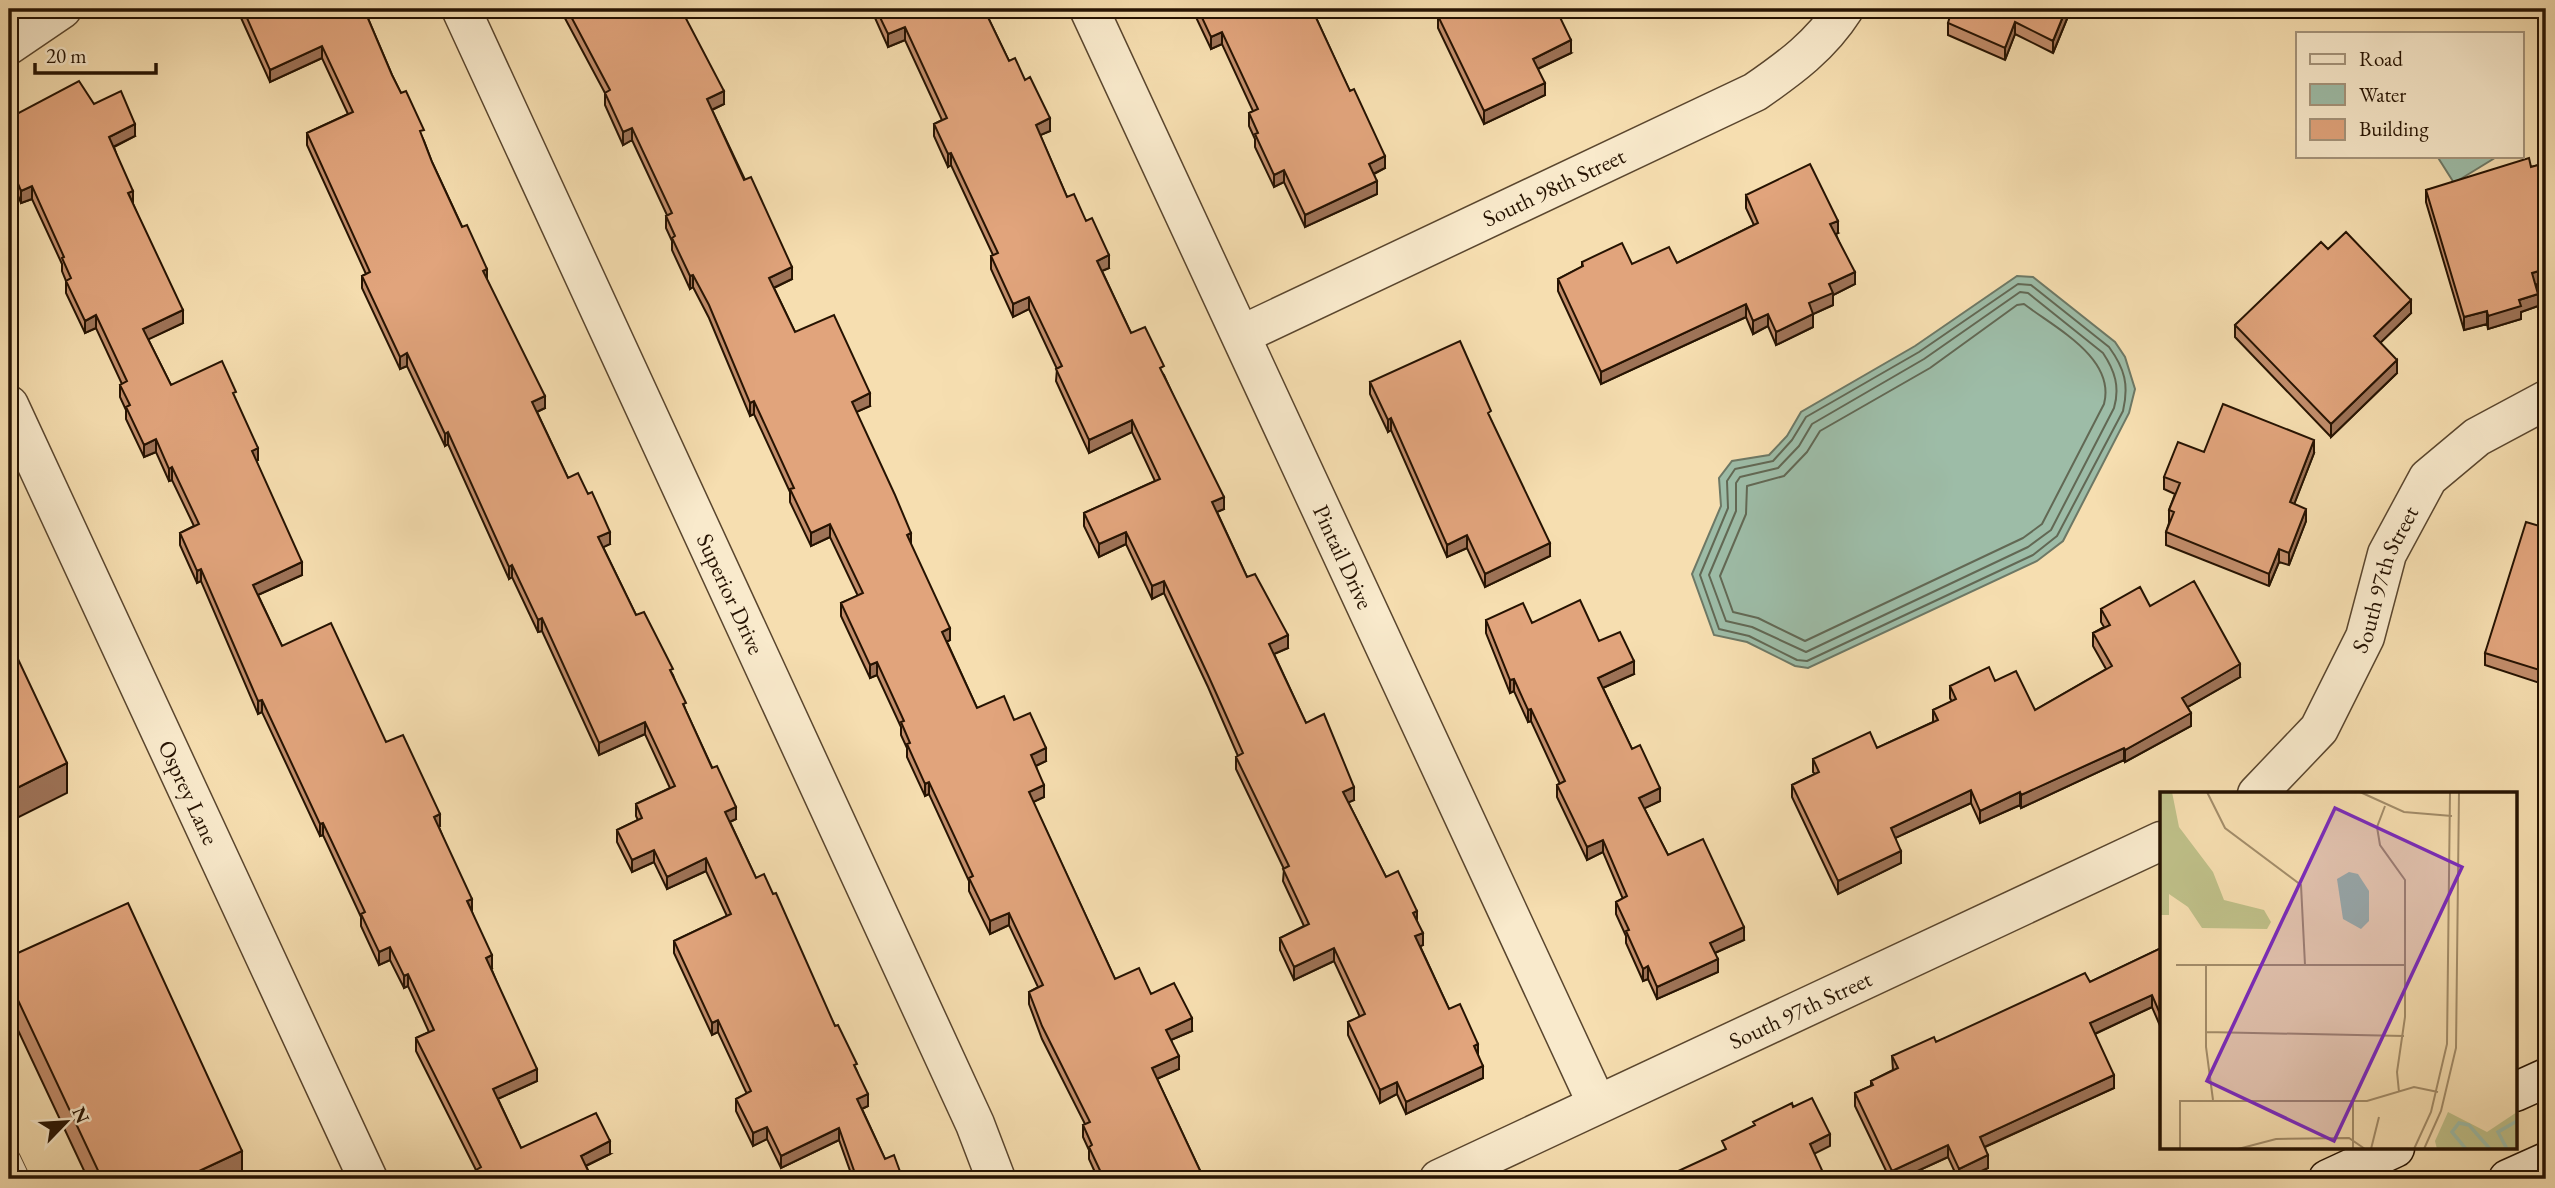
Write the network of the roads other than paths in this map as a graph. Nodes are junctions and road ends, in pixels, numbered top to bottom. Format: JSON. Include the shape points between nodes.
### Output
{"nodes":[{"id":1,"x":62,"y":9,"type":"edge"},
{"id":2,"x":461,"y":9,"type":"edge"},
{"id":3,"x":1089,"y":9,"type":"edge"},
{"id":4,"x":1844,"y":9,"type":"edge"},
{"id":5,"x":9,"y":45,"type":"edge"},
{"id":6,"x":1241,"y":335,"type":"junction"},
{"id":7,"x":2546,"y":400,"type":"edge"},
{"id":8,"x":9,"y":405,"type":"edge"},
{"id":9,"x":2259,"y":792,"type":"edge"},
{"id":10,"x":2160,"y":841,"type":"edge"},
{"id":11,"x":2546,"y":1078,"type":"edge"},
{"id":12,"x":2516,"y":1093,"type":"edge"},
{"id":13,"x":1597,"y":1104,"type":"junction"},
{"id":14,"x":2392,"y":1150,"type":"edge"},
{"id":15,"x":9,"y":1160,"type":"edge"},
{"id":16,"x":2546,"y":1162,"type":"edge"},
{"id":17,"x":18,"y":1179,"type":"edge"},
{"id":18,"x":368,"y":1179,"type":"edge"},
{"id":19,"x":996,"y":1179,"type":"edge"},
{"id":20,"x":1439,"y":1179,"type":"edge"},
{"id":21,"x":2328,"y":1179,"type":"edge"},
{"id":22,"x":2508,"y":1179,"type":"edge"}],
"edges":[{"from":1,"to":5,"type":"street"},
{"from":2,"to":19,"type":"street","name":"Superior Drive","via":[[975,1124]]},
{"from":3,"to":6,"type":"street","name":"Pintail Drive"},
{"from":4,"to":6,"type":"street","name":"South 98th Street","via":[[1800,61],[1755,92]]},
{"from":6,"to":13,"type":"street","name":"Pintail Drive"},
{"from":7,"to":9,"type":"street","name":"South 97th Street","via":[[2477,437],[2428,478],[2387,554],[2365,637],[2319,729]]},
{"from":8,"to":18,"type":"street","name":"Osprey Lane"},
{"from":10,"to":13,"type":"street","name":"South 97th Street"},
{"from":11,"to":12,"type":"street"},
{"from":13,"to":20,"type":"street","name":"South 97th Street"},
{"from":14,"to":21,"type":"street"},
{"from":15,"to":17,"type":"lane"},
{"from":16,"to":22,"type":"street"}]}
